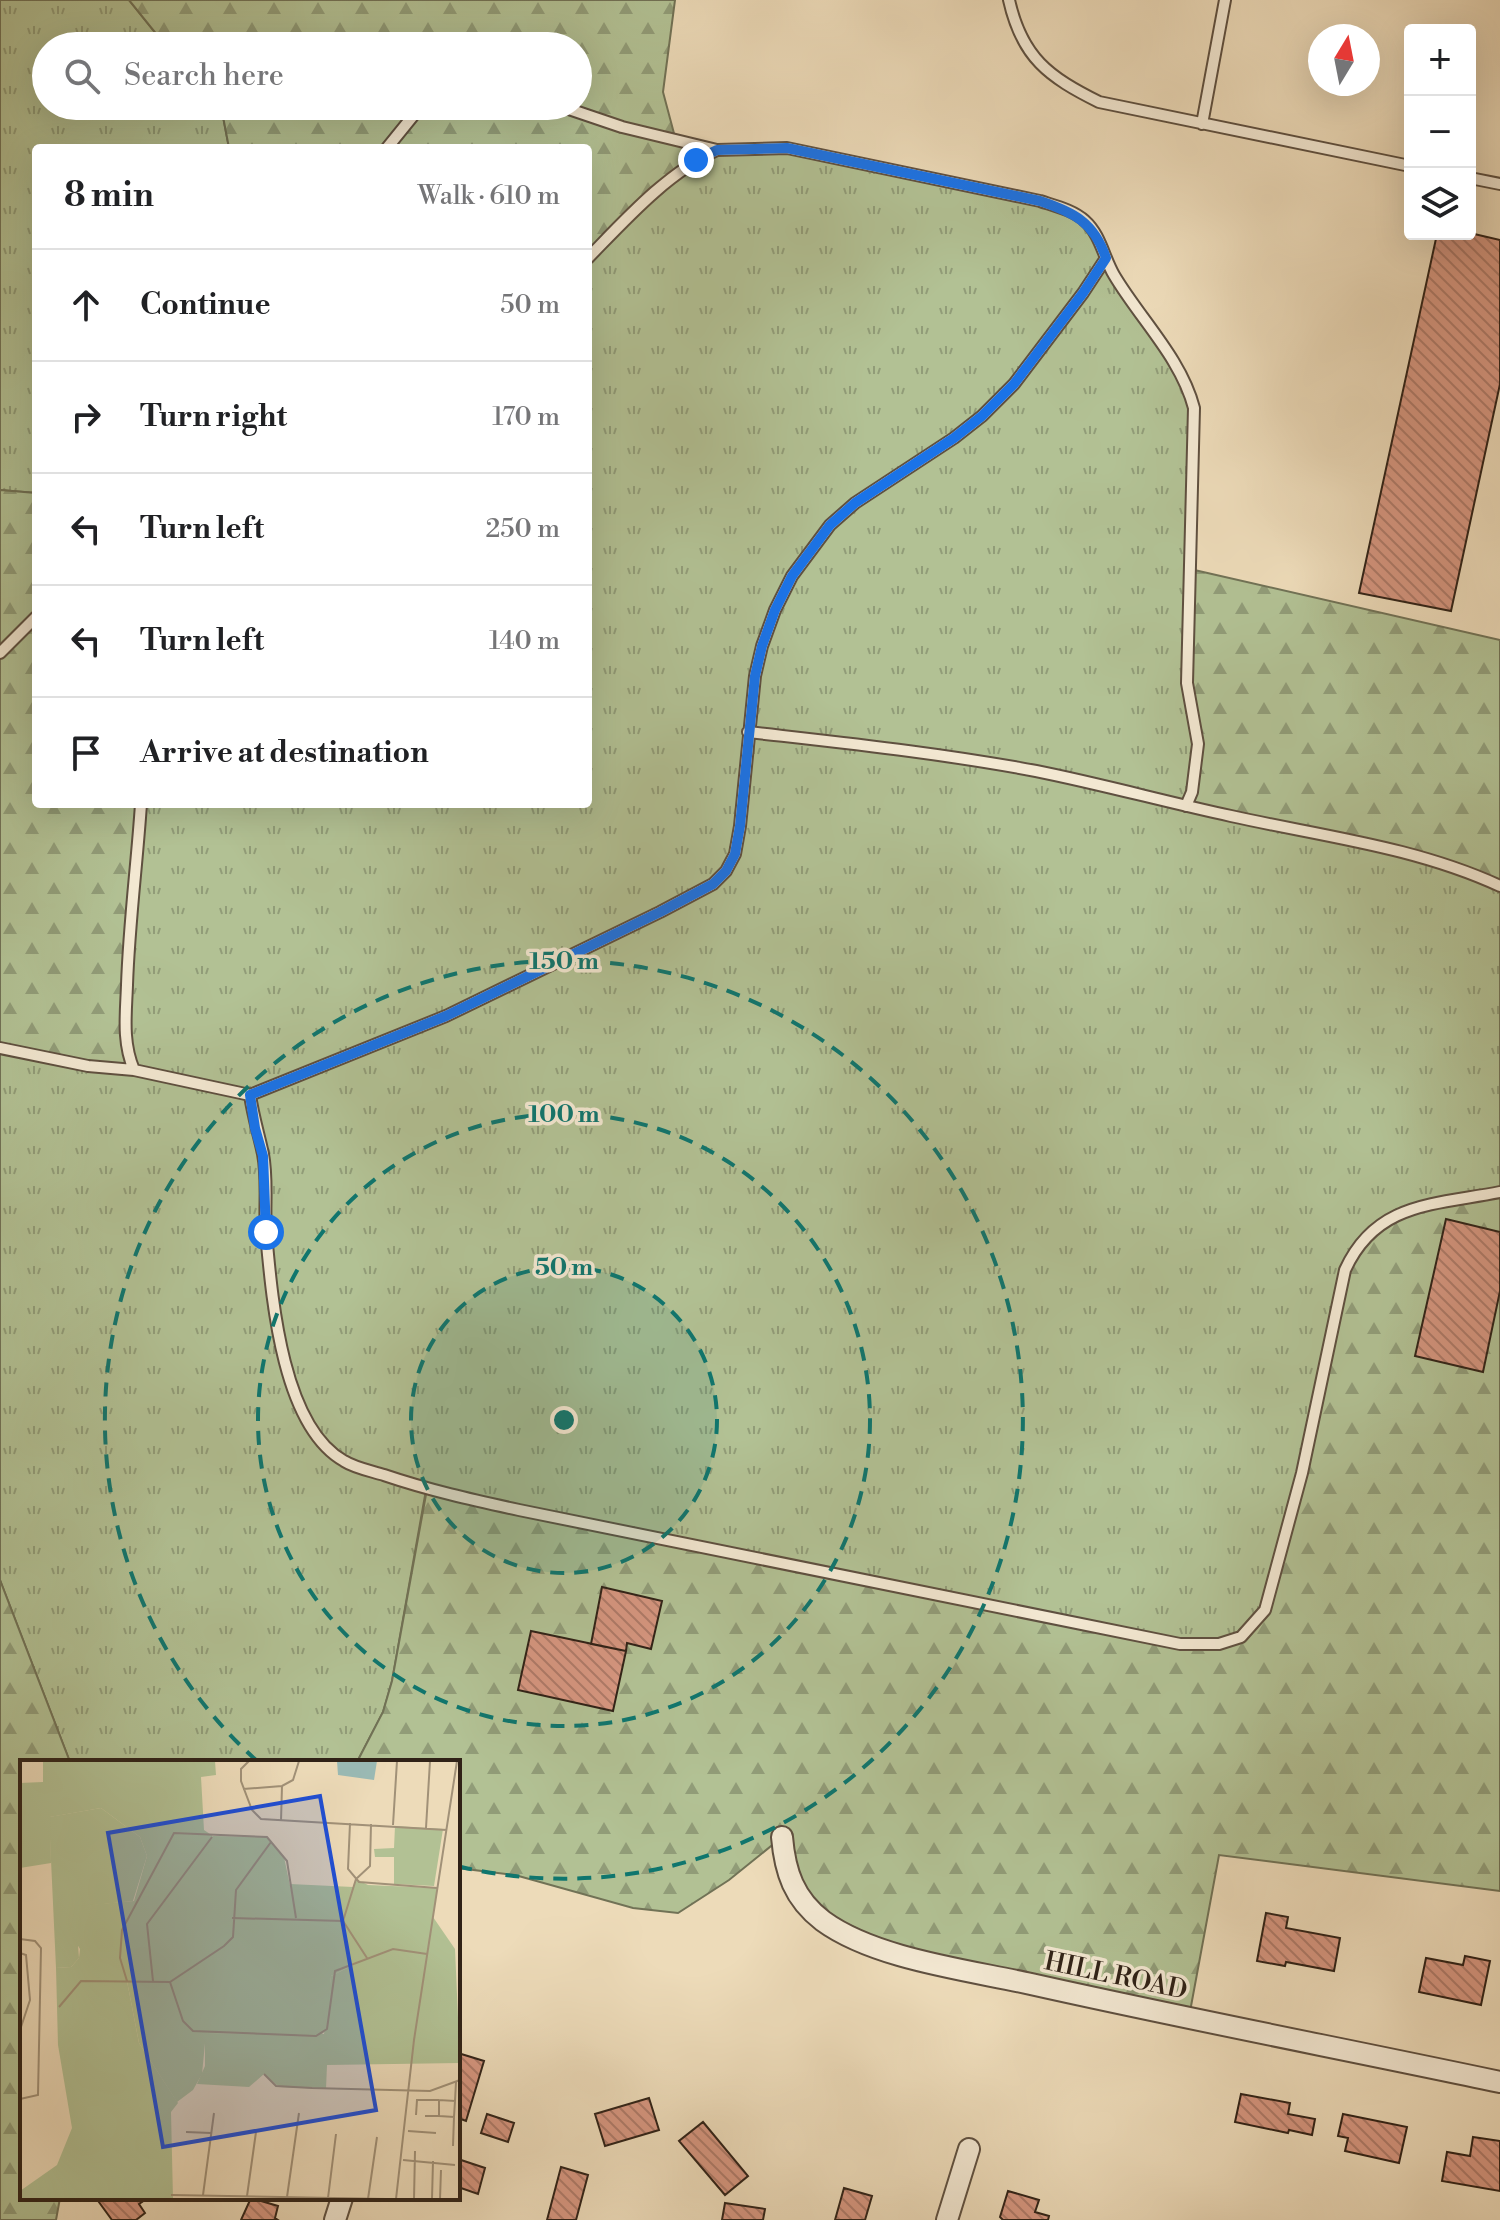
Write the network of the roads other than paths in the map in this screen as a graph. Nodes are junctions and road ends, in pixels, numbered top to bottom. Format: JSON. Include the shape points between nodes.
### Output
{"nodes":[{"id":1,"x":1009,"y":0,"type":"edge"},
{"id":2,"x":1225,"y":0,"type":"edge"},
{"id":3,"x":592,"y":117,"type":"edge"},
{"id":4,"x":410,"y":120,"type":"edge"},
{"id":5,"x":1202,"y":124,"type":"junction"},
{"id":6,"x":390,"y":144,"type":"edge"},
{"id":7,"x":717,"y":150,"type":"junction"},
{"id":8,"x":1404,"y":165,"type":"edge"},
{"id":9,"x":1476,"y":179,"type":"edge"},
{"id":10,"x":1500,"y":184,"type":"edge"},
{"id":11,"x":592,"y":254,"type":"edge"},
{"id":12,"x":1106,"y":258,"type":"junction"},
{"id":13,"x":32,"y":621,"type":"edge"},
{"id":14,"x":0,"y":653,"type":"edge"},
{"id":15,"x":748,"y":732,"type":"junction"},
{"id":16,"x":1186,"y":806,"type":"junction"},
{"id":17,"x":141,"y":808,"type":"edge"},
{"id":18,"x":1500,"y":886,"type":"edge"},
{"id":19,"x":0,"y":1048,"type":"edge"},
{"id":20,"x":134,"y":1070,"type":"junction"},
{"id":21,"x":250,"y":1095,"type":"junction"},
{"id":22,"x":1500,"y":1192,"type":"edge"},
{"id":23,"x":782,"y":1837,"type":"dead end"},
{"id":24,"x":1500,"y":2082,"type":"edge"},
{"id":25,"x":969,"y":2149,"type":"dead end"},
{"id":26,"x":341,"y":2200,"type":"edge"},
{"id":27,"x":335,"y":2220,"type":"edge"},
{"id":28,"x":947,"y":2220,"type":"edge"}],
"edges":[{"from":1,"to":5,"type":"lane","via":[[1023,42],[1039,64],[1067,86],[1099,102]]},
{"from":2,"to":5,"type":"lane"},
{"from":3,"to":7,"type":"lane"},
{"from":4,"to":6,"type":"lane"},
{"from":5,"to":8,"type":"lane"},
{"from":7,"to":11,"type":"lane","via":[[650,197]]},
{"from":7,"to":12,"type":"lane","via":[[787,148],[1040,201],[1086,222]]},
{"from":9,"to":10,"type":"lane"},
{"from":12,"to":15,"type":"lane","via":[[1014,384],[982,416],[855,503],[813,544],[775,610],[762,646]]},
{"from":12,"to":16,"type":"lane","via":[[1182,376],[1194,408],[1187,683],[1198,744]]},
{"from":13,"to":14,"type":"lane"},
{"from":15,"to":16,"type":"lane","via":[[980,761]]},
{"from":15,"to":21,"type":"lane","via":[[735,854],[713,884],[446,1016]]},
{"from":16,"to":18,"type":"lane","via":[[1367,844],[1460,868]]},
{"from":17,"to":20,"type":"lane","via":[[125,1037]]},
{"from":19,"to":20,"type":"lane"},
{"from":20,"to":21,"type":"lane"},
{"from":21,"to":22,"type":"lane","via":[[263,1156],[266,1232],[289,1379],[301,1415],[324,1447],[345,1463],[519,1510],[1180,1644],[1219,1644],[1241,1637],[1265,1610],[1354,1250],[1387,1219]]},
{"from":23,"to":24,"type":"street","name":"HILL ROAD","via":[[792,1887],[805,1904],[822,1920],[869,1945],[1088,1997]]},
{"from":25,"to":28,"type":"street"},
{"from":26,"to":27,"type":"street"}]}
